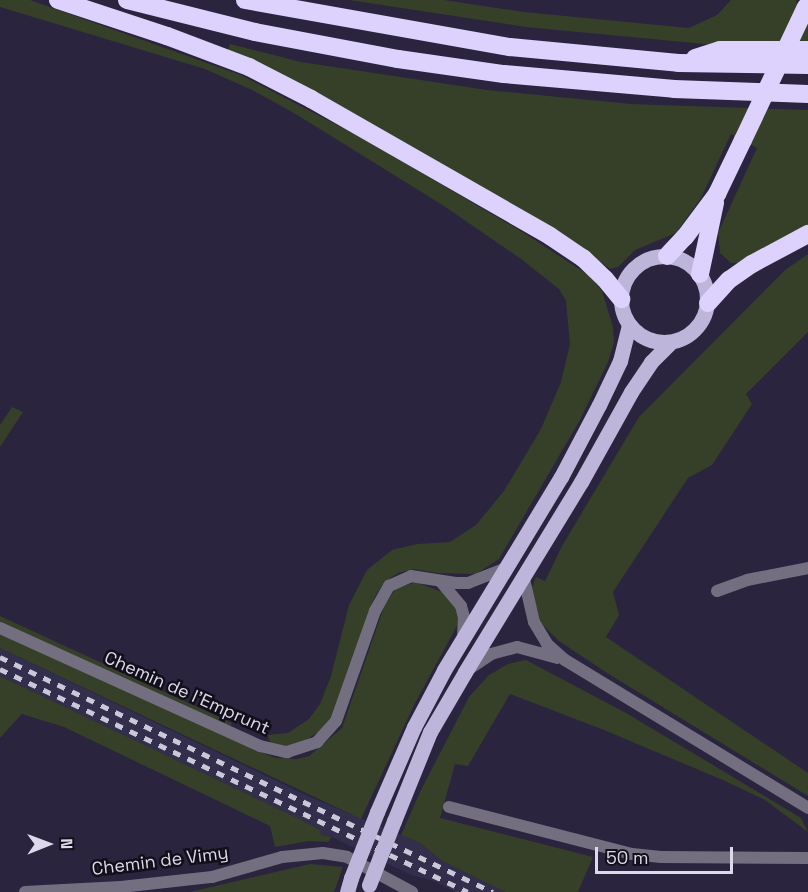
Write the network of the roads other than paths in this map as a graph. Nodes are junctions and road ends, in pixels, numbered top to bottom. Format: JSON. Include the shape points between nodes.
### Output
{"nodes":[{"id":1,"x":58,"y":0,"type":"edge"},
{"id":2,"x":127,"y":0,"type":"edge"},
{"id":3,"x":245,"y":0,"type":"edge"},
{"id":4,"x":807,"y":6,"type":"edge"},
{"id":5,"x":808,"y":50,"type":"edge"},
{"id":6,"x":678,"y":63,"type":"junction"},
{"id":7,"x":808,"y":65,"type":"edge"},
{"id":8,"x":808,"y":94,"type":"edge"},
{"id":9,"x":717,"y":194,"type":"junction"},
{"id":10,"x":808,"y":234,"type":"edge"},
{"id":11,"x":667,"y":256,"type":"junction"},
{"id":12,"x":700,"y":274,"type":"junction"},
{"id":13,"x":621,"y":299,"type":"junction"},
{"id":14,"x":708,"y":303,"type":"junction"},
{"id":15,"x":629,"y":325,"type":"junction"},
{"id":16,"x":670,"y":342,"type":"junction"},
{"id":17,"x":506,"y":568,"type":"junction"},
{"id":18,"x":808,"y":568,"type":"edge"},
{"id":19,"x":524,"y":579,"type":"junction"},
{"id":20,"x":440,"y":581,"type":"junction"},
{"id":21,"x":717,"y":591,"type":"dead end"},
{"id":22,"x":0,"y":628,"type":"edge"},
{"id":23,"x":463,"y":636,"type":"junction"},
{"id":24,"x":565,"y":660,"type":"junction"},
{"id":25,"x":465,"y":672,"type":"junction"},
{"id":26,"x":449,"y":807,"type":"dead end"},
{"id":27,"x":808,"y":808,"type":"edge"},
{"id":28,"x":808,"y":858,"type":"edge"},
{"id":29,"x":349,"y":885,"type":"edge"},
{"id":30,"x":368,"y":888,"type":"edge"},
{"id":31,"x":25,"y":892,"type":"edge"},
{"id":32,"x":412,"y":892,"type":"edge"}],
"edges":[{"from":1,"to":13,"type":"highway","via":[[249,67],[311,99],[583,258]]},
{"from":2,"to":8,"type":"highway","via":[[255,32],[504,74],[674,89]]},
{"from":3,"to":6,"type":"highway","via":[[510,47]]},
{"from":4,"to":9,"type":"highway","bridge":true},
{"from":5,"to":6,"type":"highway","via":[[720,50]]},
{"from":6,"to":7,"type":"highway"},
{"from":9,"to":11,"type":"highway"},
{"from":9,"to":12,"type":"highway"},
{"from":10,"to":14,"type":"highway","via":[[752,264],[729,280]]},
{"from":11,"to":12,"type":"main road","via":[[685,261]]},
{"from":11,"to":13,"type":"main road","via":[[647,260],[630,273]]},
{"from":12,"to":14,"type":"main road"},
{"from":13,"to":15,"type":"main road"},
{"from":14,"to":16,"type":"main road","via":[[696,330]]},
{"from":15,"to":16,"type":"main road","via":[[654,342]]},
{"from":15,"to":17,"type":"main road","via":[[620,361],[599,405]]},
{"from":16,"to":19,"type":"main road","via":[[631,392]]},
{"from":17,"to":20,"type":"street","name":"Chemin de l'Emprunt","via":[[468,583]]},
{"from":17,"to":23,"type":"main road"},
{"from":18,"to":21,"type":"street","via":[[747,580]]},
{"from":19,"to":24,"type":"street","via":[[534,622],[547,644]]},
{"from":19,"to":25,"type":"main road"},
{"from":20,"to":22,"type":"street","name":"Chemin de l'Emprunt","via":[[411,576],[389,586],[375,611],[336,721],[317,742],[287,752],[250,741]]},
{"from":20,"to":23,"type":"street","via":[[461,606]]},
{"from":23,"to":29,"type":"main road","bridge":true,"via":[[414,727]]},
{"from":24,"to":25,"type":"street","via":[[516,648],[491,654]]},
{"from":24,"to":27,"type":"street"},
{"from":25,"to":30,"type":"main road","bridge":true,"via":[[430,732]]},
{"from":26,"to":28,"type":"street","via":[[632,854]]},
{"from":31,"to":32,"type":"street","name":"Chemin de Vimy","via":[[212,877],[298,855],[323,853],[347,857]]}]}
